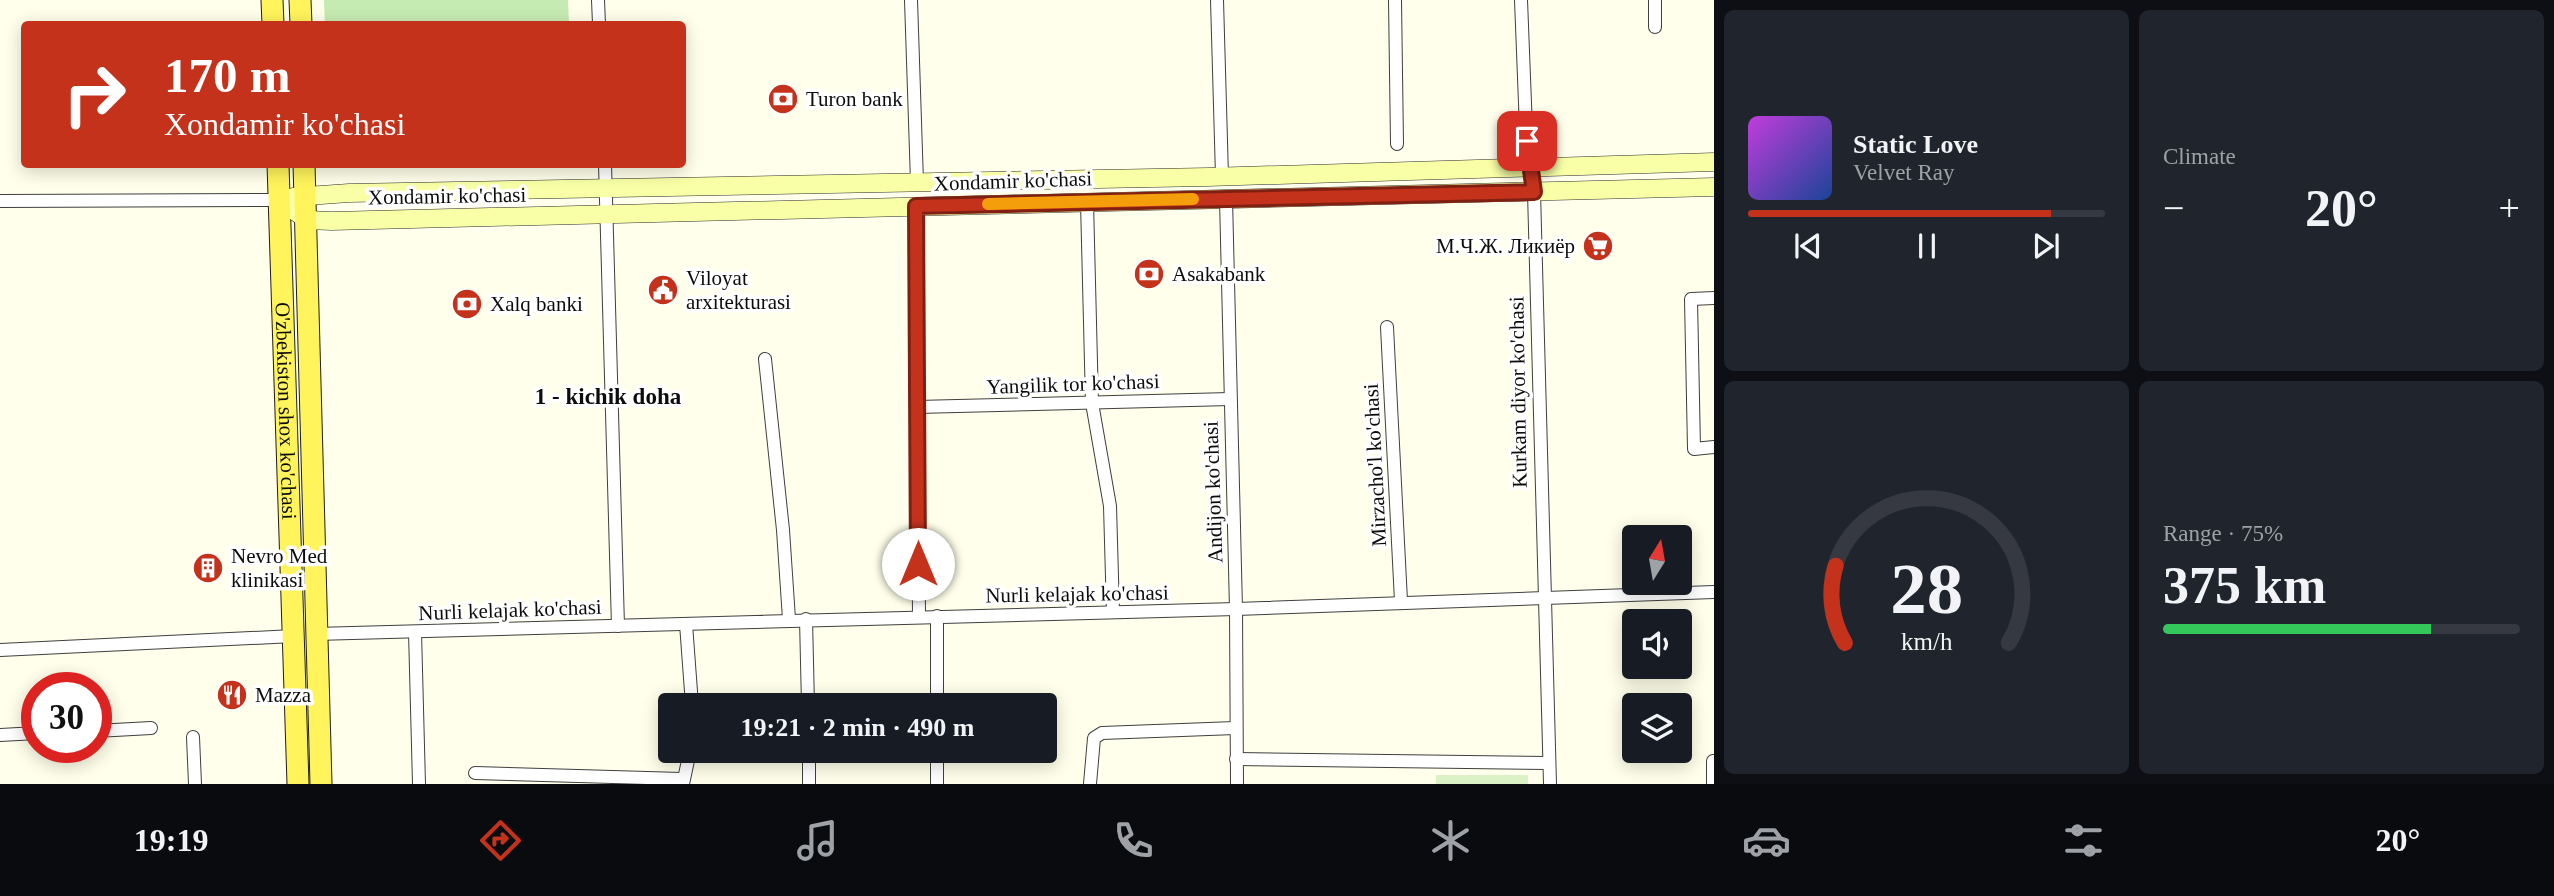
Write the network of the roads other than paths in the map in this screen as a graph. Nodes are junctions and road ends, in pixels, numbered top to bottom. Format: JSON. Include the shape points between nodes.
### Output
{"nodes":[{"id":1,"x":272,"y":0,"type":"edge"},
{"id":2,"x":300,"y":0,"type":"edge"},
{"id":3,"x":598,"y":0,"type":"edge"},
{"id":4,"x":911,"y":0,"type":"edge"},
{"id":5,"x":1217,"y":0,"type":"edge"},
{"id":6,"x":1395,"y":0,"type":"edge"},
{"id":7,"x":1521,"y":0,"type":"edge"},
{"id":8,"x":1655,"y":0,"type":"edge"},
{"id":9,"x":273,"y":21,"type":"edge"},
{"id":10,"x":301,"y":21,"type":"edge"},
{"id":11,"x":599,"y":21,"type":"edge"},
{"id":12,"x":1655,"y":27,"type":"dead end"},
{"id":13,"x":1397,"y":144,"type":"dead end"},
{"id":14,"x":1714,"y":162,"type":"edge"},
{"id":15,"x":1531,"y":166,"type":"junction"},
{"id":16,"x":278,"y":168,"type":"edge"},
{"id":17,"x":304,"y":168,"type":"edge"},
{"id":18,"x":604,"y":168,"type":"edge"},
{"id":19,"x":1222,"y":177,"type":"junction"},
{"id":20,"x":917,"y":182,"type":"junction"},
{"id":21,"x":1714,"y":187,"type":"edge"},
{"id":22,"x":605,"y":190,"type":"junction"},
{"id":23,"x":1534,"y":192,"type":"junction"},
{"id":24,"x":306,"y":195,"type":"junction"},
{"id":25,"x":1226,"y":199,"type":"junction"},
{"id":26,"x":279,"y":200,"type":"junction"},
{"id":27,"x":0,"y":201,"type":"edge"},
{"id":28,"x":1087,"y":202,"type":"junction"},
{"id":29,"x":916,"y":206,"type":"junction"},
{"id":30,"x":606,"y":214,"type":"junction"},
{"id":31,"x":307,"y":220,"type":"junction"},
{"id":32,"x":1714,"y":298,"type":"edge"},
{"id":33,"x":1387,"y":327,"type":"dead end"},
{"id":34,"x":765,"y":359,"type":"dead end"},
{"id":35,"x":1230,"y":399,"type":"junction"},
{"id":36,"x":1092,"y":402,"type":"junction"},
{"id":37,"x":917,"y":407,"type":"junction"},
{"id":38,"x":1714,"y":447,"type":"edge"},
{"id":39,"x":1714,"y":592,"type":"edge"},
{"id":40,"x":1545,"y":598,"type":"junction"},
{"id":41,"x":1401,"y":601,"type":"junction"},
{"id":42,"x":1236,"y":609,"type":"junction"},
{"id":43,"x":1113,"y":612,"type":"junction"},
{"id":44,"x":919,"y":616,"type":"junction"},
{"id":45,"x":937,"y":616,"type":"junction"},
{"id":46,"x":789,"y":619,"type":"junction"},
{"id":47,"x":806,"y":619,"type":"junction"},
{"id":48,"x":686,"y":624,"type":"junction"},
{"id":49,"x":618,"y":626,"type":"junction"},
{"id":50,"x":415,"y":632,"type":"junction"},
{"id":51,"x":305,"y":635,"type":"junction"},
{"id":52,"x":0,"y":650,"type":"edge"},
{"id":53,"x":691,"y":693,"type":"edge"},
{"id":54,"x":808,"y":693,"type":"edge"},
{"id":55,"x":937,"y":693,"type":"edge"},
{"id":56,"x":151,"y":728,"type":"dead end"},
{"id":57,"x":1235,"y":728,"type":"junction"},
{"id":58,"x":112,"y":730,"type":"edge"},
{"id":59,"x":21,"y":734,"type":"edge"},
{"id":60,"x":0,"y":735,"type":"edge"},
{"id":61,"x":193,"y":737,"type":"dead end"},
{"id":62,"x":1236,"y":759,"type":"junction"},
{"id":63,"x":1713,"y":761,"type":"edge"},
{"id":64,"x":687,"y":763,"type":"edge"},
{"id":65,"x":808,"y":763,"type":"edge"},
{"id":66,"x":937,"y":763,"type":"edge"},
{"id":67,"x":1549,"y":763,"type":"junction"},
{"id":68,"x":475,"y":773,"type":"dead end"},
{"id":69,"x":682,"y":782,"type":"edge"},
{"id":70,"x":195,"y":784,"type":"edge"},
{"id":71,"x":298,"y":784,"type":"edge"},
{"id":72,"x":321,"y":784,"type":"edge"},
{"id":73,"x":419,"y":784,"type":"edge"},
{"id":74,"x":809,"y":784,"type":"edge"},
{"id":75,"x":937,"y":784,"type":"edge"},
{"id":76,"x":1090,"y":784,"type":"edge"},
{"id":77,"x":1237,"y":784,"type":"edge"},
{"id":78,"x":1550,"y":784,"type":"edge"},
{"id":79,"x":1713,"y":784,"type":"edge"}],
"edges":[{"from":1,"to":9,"type":"main road"},
{"from":2,"to":10,"type":"main road"},
{"from":3,"to":11,"type":"street"},
{"from":4,"to":20,"type":"street"},
{"from":5,"to":19,"type":"street"},
{"from":6,"to":13,"type":"street"},
{"from":7,"to":15,"type":"street","name":"Kurkam diyor ko'chasi"},
{"from":8,"to":12,"type":"street"},
{"from":14,"to":15,"type":"main road","name":"Xondamir ko'chasi"},
{"from":15,"to":19,"type":"main road","name":"Xondamir ko'chasi"},
{"from":15,"to":23,"type":"main road","name":"Kurkam diyor ko'chasi"},
{"from":16,"to":26,"type":"main road","name":"O'zbekiston shox ko'chasi"},
{"from":17,"to":24,"type":"main road","name":"O'zbekiston shox ko'chasi"},
{"from":18,"to":22,"type":"street"},
{"from":19,"to":20,"type":"main road","name":"Xondamir ko'chasi"},
{"from":20,"to":22,"type":"main road","name":"Xondamir ko'chasi"},
{"from":21,"to":23,"type":"main road","name":"Xondamir ko'chasi"},
{"from":22,"to":24,"type":"main road","name":"Xondamir ko'chasi"},
{"from":22,"to":30,"type":"street"},
{"from":23,"to":25,"type":"main road","name":"Xondamir ko'chasi"},
{"from":23,"to":40,"type":"street","name":"Kurkam diyor ko'chasi"},
{"from":24,"to":26,"type":"main road","name":"Xondamir ko'chasi"},
{"from":24,"to":31,"type":"main road","name":"O'zbekiston shox ko'chasi"},
{"from":25,"to":28,"type":"main road","name":"Xondamir ko'chasi"},
{"from":25,"to":35,"type":"street","name":"Andijon ko'chasi"},
{"from":26,"to":27,"type":"street","name":"Xondamir ko'chasi"},
{"from":26,"to":31,"type":"main road"},
{"from":26,"to":51,"type":"main road","name":"O'zbekiston shox ko'chasi"},
{"from":28,"to":29,"type":"main road","name":"Xondamir ko'chasi"},
{"from":28,"to":36,"type":"street"},
{"from":29,"to":30,"type":"main road","name":"Xondamir ko'chasi"},
{"from":29,"to":37,"type":"street"},
{"from":30,"to":31,"type":"main road","name":"Xondamir ko'chasi"},
{"from":30,"to":49,"type":"street"},
{"from":31,"to":51,"type":"main road","name":"O'zbekiston shox ko'chasi"},
{"from":32,"to":38,"type":"street","via":[[1691,299],[1694,449]]},
{"from":33,"to":41,"type":"street","name":"Mirzacho'l ko'chasi"},
{"from":34,"to":46,"type":"street"},
{"from":35,"to":36,"type":"street","name":"Yangilik tor ko'chasi"},
{"from":35,"to":42,"type":"street","name":"Andijon ko'chasi"},
{"from":36,"to":37,"type":"street","name":"Yangilik tor ko'chasi"},
{"from":36,"to":43,"type":"street","via":[[1110,506]]},
{"from":37,"to":44,"type":"street"},
{"from":39,"to":40,"type":"street","name":"Nurli kelajak ko'chasi"},
{"from":40,"to":41,"type":"street","name":"Nurli kelajak ko'chasi"},
{"from":40,"to":67,"type":"street","name":"Kurkam diyor ko'chasi"},
{"from":41,"to":42,"type":"street","name":"Nurli kelajak ko'chasi"},
{"from":42,"to":43,"type":"street","name":"Nurli kelajak ko'chasi"},
{"from":42,"to":57,"type":"street","name":"Andijon ko'chasi"},
{"from":43,"to":45,"type":"street","name":"Nurli kelajak ko'chasi"},
{"from":44,"to":45,"type":"street","name":"Nurli kelajak ko'chasi"},
{"from":44,"to":47,"type":"street","name":"Nurli kelajak ko'chasi"},
{"from":45,"to":55,"type":"street"},
{"from":46,"to":47,"type":"street","name":"Nurli kelajak ko'chasi"},
{"from":46,"to":48,"type":"street","name":"Nurli kelajak ko'chasi"},
{"from":47,"to":54,"type":"street"},
{"from":48,"to":49,"type":"street","name":"Nurli kelajak ko'chasi"},
{"from":48,"to":53,"type":"street"},
{"from":49,"to":50,"type":"street","name":"Nurli kelajak ko'chasi"},
{"from":50,"to":51,"type":"street","name":"Nurli kelajak ko'chasi"},
{"from":50,"to":73,"type":"street"},
{"from":51,"to":52,"type":"street","name":"Nurli kelajak ko'chasi"},
{"from":51,"to":71,"type":"main road","name":"O'zbekiston shox ko'chasi"},
{"from":51,"to":72,"type":"main road","name":"O'zbekiston shox ko'chasi"},
{"from":56,"to":58,"type":"street"},
{"from":57,"to":62,"type":"street","name":"Andijon ko'chasi"},
{"from":57,"to":76,"type":"street","via":[[1102,733],[1094,738]]},
{"from":59,"to":60,"type":"street"},
{"from":61,"to":70,"type":"street"},
{"from":62,"to":67,"type":"street"},
{"from":62,"to":77,"type":"street","name":"Andijon ko'chasi"},
{"from":63,"to":79,"type":"street"},
{"from":64,"to":69,"type":"street"},
{"from":65,"to":74,"type":"street"},
{"from":66,"to":75,"type":"street"},
{"from":67,"to":78,"type":"street","name":"Kurkam diyor ko'chasi"},
{"from":68,"to":69,"type":"street"}]}
